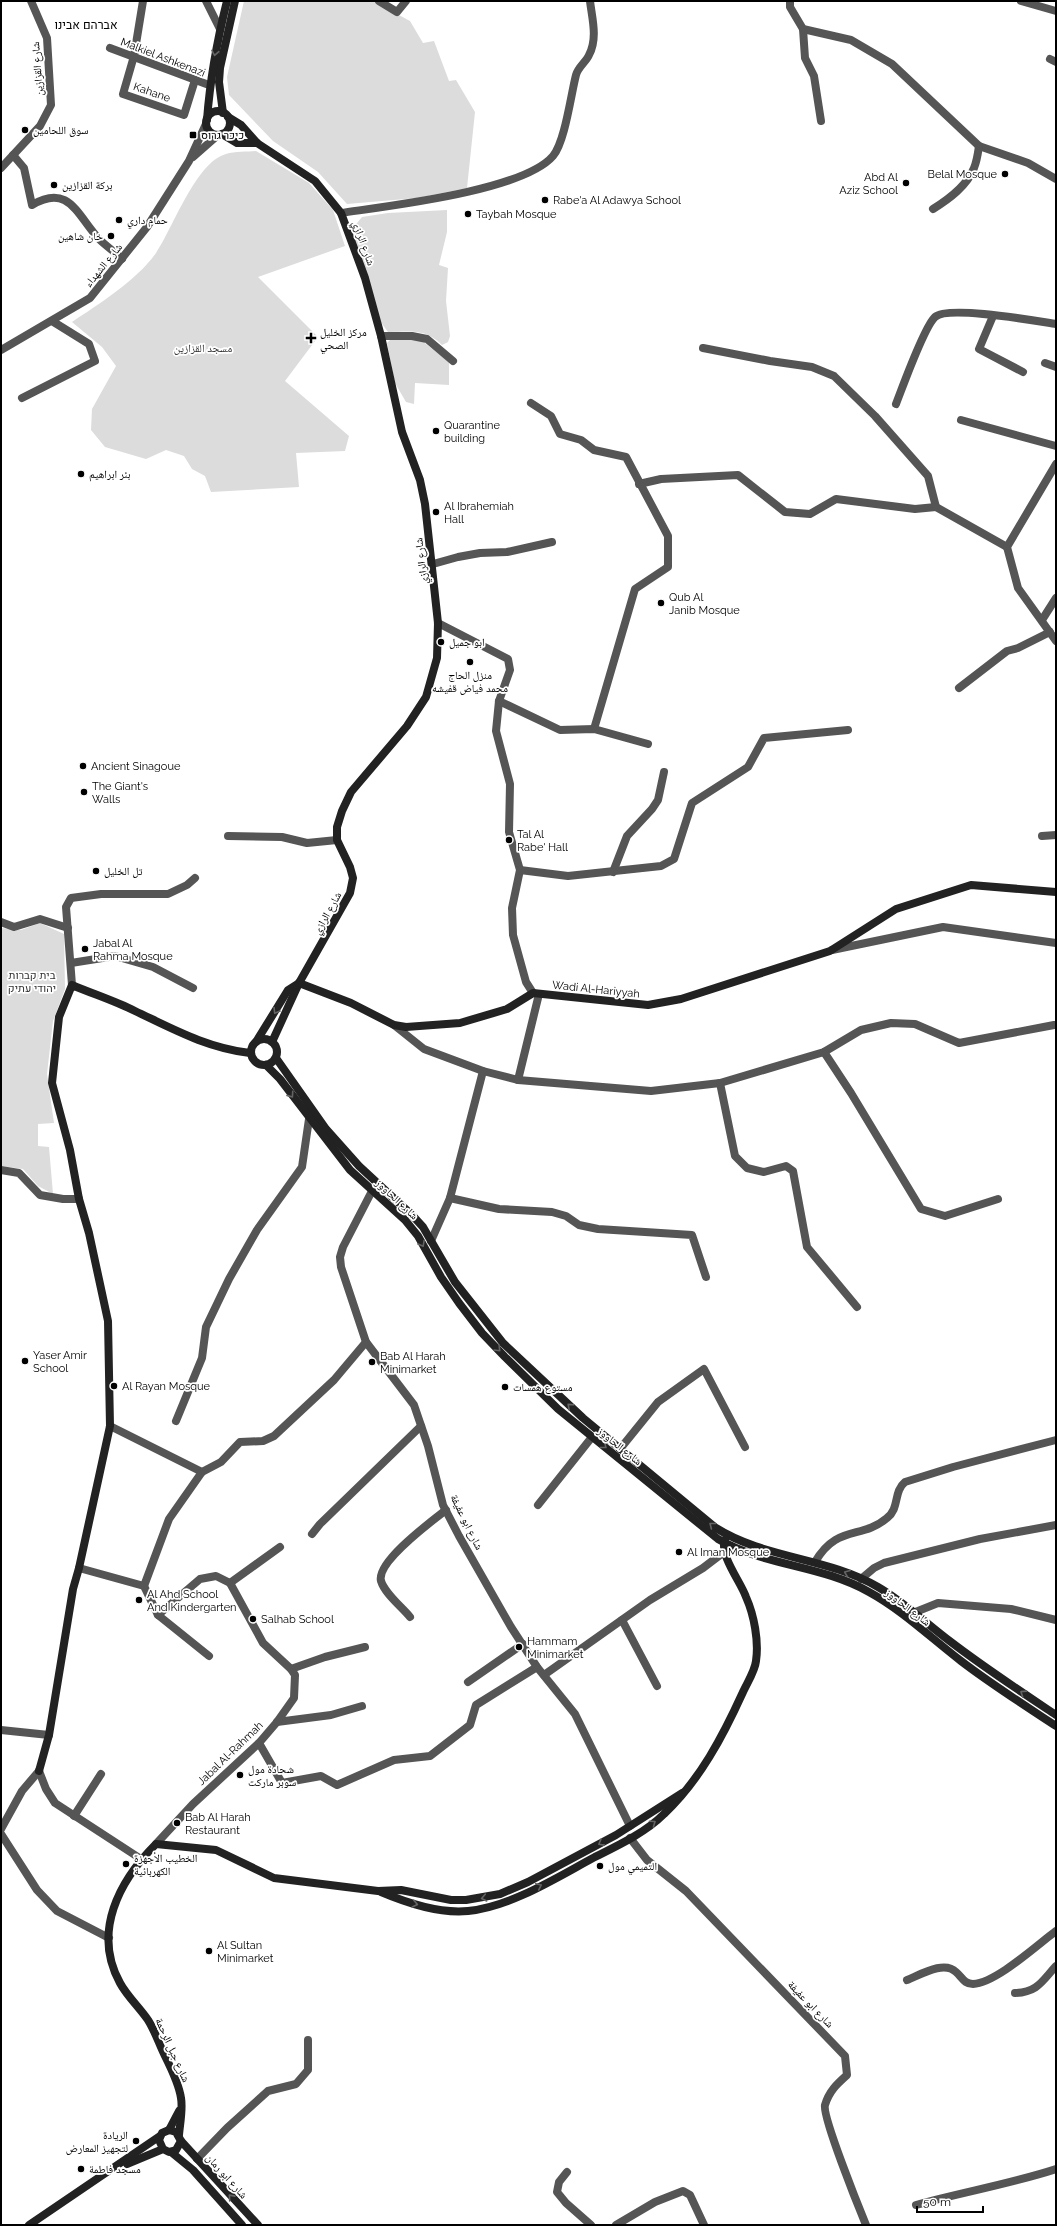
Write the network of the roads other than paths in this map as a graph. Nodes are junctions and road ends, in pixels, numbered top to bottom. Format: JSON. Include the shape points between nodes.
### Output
{"nodes":[{"id":1,"x":31,"y":1,"type":"edge"},
{"id":2,"x":143,"y":1,"type":"edge"},
{"id":3,"x":206,"y":1,"type":"edge"},
{"id":4,"x":227,"y":1,"type":"edge"},
{"id":5,"x":235,"y":1,"type":"edge"},
{"id":6,"x":379,"y":1,"type":"edge"},
{"id":7,"x":406,"y":1,"type":"edge"},
{"id":8,"x":590,"y":1,"type":"edge"},
{"id":9,"x":790,"y":1,"type":"edge"},
{"id":10,"x":1021,"y":1,"type":"edge"},
{"id":11,"x":1056,"y":11,"type":"edge"},
{"id":12,"x":220,"y":29,"type":"junction"},
{"id":13,"x":803,"y":29,"type":"junction"},
{"id":14,"x":110,"y":48,"type":"dead end"},
{"id":15,"x":134,"y":56,"type":"junction"},
{"id":16,"x":195,"y":80,"type":"junction"},
{"id":17,"x":209,"y":85,"type":"junction"},
{"id":18,"x":226,"y":115,"type":"junction"},
{"id":19,"x":821,"y":121,"type":"dead end"},
{"id":20,"x":207,"y":122,"type":"junction"},
{"id":21,"x":220,"y":135,"type":"junction"},
{"id":22,"x":257,"y":143,"type":"junction"},
{"id":23,"x":979,"y":146,"type":"junction"},
{"id":24,"x":13,"y":155,"type":"junction"},
{"id":25,"x":189,"y":161,"type":"junction"},
{"id":26,"x":1,"y":168,"type":"edge"},
{"id":27,"x":1056,"y":179,"type":"edge"},
{"id":28,"x":933,"y":209,"type":"dead end"},
{"id":29,"x":341,"y":213,"type":"junction"},
{"id":30,"x":122,"y":259,"type":"junction"},
{"id":31,"x":993,"y":316,"type":"junction"},
{"id":32,"x":52,"y":321,"type":"junction"},
{"id":33,"x":1056,"y":324,"type":"edge"},
{"id":34,"x":381,"y":336,"type":"junction"},
{"id":35,"x":703,"y":348,"type":"dead end"},
{"id":36,"x":1,"y":350,"type":"edge"},
{"id":37,"x":453,"y":361,"type":"dead end"},
{"id":38,"x":1045,"y":363,"type":"dead end"},
{"id":39,"x":1056,"y":367,"type":"edge"},
{"id":40,"x":1024,"y":372,"type":"dead end"},
{"id":41,"x":22,"y":398,"type":"dead end"},
{"id":42,"x":531,"y":403,"type":"dead end"},
{"id":43,"x":896,"y":404,"type":"dead end"},
{"id":44,"x":961,"y":420,"type":"dead end"},
{"id":45,"x":1056,"y":446,"type":"edge"},
{"id":46,"x":1056,"y":464,"type":"edge"},
{"id":47,"x":639,"y":484,"type":"junction"},
{"id":48,"x":936,"y":507,"type":"junction"},
{"id":49,"x":552,"y":542,"type":"dead end"},
{"id":50,"x":1007,"y":547,"type":"junction"},
{"id":51,"x":432,"y":564,"type":"junction"},
{"id":52,"x":1056,"y":598,"type":"edge"},
{"id":53,"x":1042,"y":620,"type":"junction"},
{"id":54,"x":438,"y":623,"type":"junction"},
{"id":55,"x":1050,"y":632,"type":"junction"},
{"id":56,"x":1056,"y":641,"type":"edge"},
{"id":57,"x":959,"y":688,"type":"dead end"},
{"id":58,"x":499,"y":701,"type":"junction"},
{"id":59,"x":594,"y":729,"type":"junction"},
{"id":60,"x":848,"y":730,"type":"dead end"},
{"id":61,"x":648,"y":744,"type":"dead end"},
{"id":62,"x":664,"y":772,"type":"dead end"},
{"id":63,"x":1056,"y":835,"type":"edge"},
{"id":64,"x":228,"y":836,"type":"dead end"},
{"id":65,"x":1042,"y":836,"type":"dead end"},
{"id":66,"x":338,"y":840,"type":"junction"},
{"id":67,"x":520,"y":870,"type":"junction"},
{"id":68,"x":613,"y":872,"type":"junction"},
{"id":69,"x":195,"y":878,"type":"dead end"},
{"id":70,"x":1056,"y":892,"type":"edge"},
{"id":71,"x":1,"y":922,"type":"edge"},
{"id":72,"x":68,"y":928,"type":"junction"},
{"id":73,"x":1056,"y":943,"type":"edge"},
{"id":74,"x":830,"y":951,"type":"junction"},
{"id":75,"x":71,"y":963,"type":"junction"},
{"id":76,"x":299,"y":983,"type":"junction"},
{"id":77,"x":72,"y":986,"type":"junction"},
{"id":78,"x":193,"y":988,"type":"dead end"},
{"id":79,"x":536,"y":993,"type":"junction"},
{"id":80,"x":394,"y":1024,"type":"junction"},
{"id":81,"x":1054,"y":1025,"type":"dead end"},
{"id":82,"x":256,"y":1042,"type":"junction"},
{"id":83,"x":272,"y":1042,"type":"junction"},
{"id":84,"x":824,"y":1052,"type":"junction"},
{"id":85,"x":250,"y":1053,"type":"junction"},
{"id":86,"x":276,"y":1058,"type":"junction"},
{"id":87,"x":266,"y":1065,"type":"junction"},
{"id":88,"x":483,"y":1071,"type":"junction"},
{"id":89,"x":518,"y":1080,"type":"junction"},
{"id":90,"x":720,"y":1083,"type":"junction"},
{"id":91,"x":309,"y":1119,"type":"junction"},
{"id":92,"x":1,"y":1170,"type":"edge"},
{"id":93,"x":372,"y":1191,"type":"junction"},
{"id":94,"x":450,"y":1198,"type":"junction"},
{"id":95,"x":79,"y":1199,"type":"junction"},
{"id":96,"x":998,"y":1199,"type":"dead end"},
{"id":97,"x":430,"y":1241,"type":"junction"},
{"id":98,"x":706,"y":1277,"type":"dead end"},
{"id":99,"x":857,"y":1307,"type":"dead end"},
{"id":100,"x":366,"y":1342,"type":"junction"},
{"id":101,"x":176,"y":1420,"type":"dead end"},
{"id":102,"x":110,"y":1426,"type":"junction"},
{"id":103,"x":422,"y":1426,"type":"junction"},
{"id":104,"x":592,"y":1437,"type":"junction"},
{"id":105,"x":1056,"y":1440,"type":"edge"},
{"id":106,"x":745,"y":1447,"type":"dead end"},
{"id":107,"x":620,"y":1449,"type":"junction"},
{"id":108,"x":202,"y":1472,"type":"junction"},
{"id":109,"x":538,"y":1505,"type":"dead end"},
{"id":110,"x":446,"y":1510,"type":"junction"},
{"id":111,"x":1056,"y":1525,"type":"edge"},
{"id":112,"x":312,"y":1534,"type":"dead end"},
{"id":113,"x":726,"y":1539,"type":"junction"},
{"id":114,"x":280,"y":1547,"type":"dead end"},
{"id":115,"x":724,"y":1552,"type":"junction"},
{"id":116,"x":815,"y":1562,"type":"junction"},
{"id":117,"x":79,"y":1568,"type":"junction"},
{"id":118,"x":861,"y":1579,"type":"junction"},
{"id":119,"x":230,"y":1583,"type":"junction"},
{"id":120,"x":144,"y":1586,"type":"junction"},
{"id":121,"x":913,"y":1613,"type":"junction"},
{"id":122,"x":158,"y":1614,"type":"junction"},
{"id":123,"x":410,"y":1617,"type":"dead end"},
{"id":124,"x":622,"y":1620,"type":"junction"},
{"id":125,"x":1056,"y":1620,"type":"edge"},
{"id":126,"x":523,"y":1644,"type":"junction"},
{"id":127,"x":365,"y":1647,"type":"dead end"},
{"id":128,"x":209,"y":1656,"type":"dead end"},
{"id":129,"x":537,"y":1667,"type":"junction"},
{"id":130,"x":291,"y":1669,"type":"junction"},
{"id":131,"x":544,"y":1675,"type":"junction"},
{"id":132,"x":468,"y":1682,"type":"dead end"},
{"id":133,"x":657,"y":1686,"type":"dead end"},
{"id":134,"x":362,"y":1706,"type":"dead end"},
{"id":135,"x":1056,"y":1714,"type":"edge"},
{"id":136,"x":277,"y":1722,"type":"junction"},
{"id":137,"x":1056,"y":1726,"type":"edge"},
{"id":138,"x":1,"y":1730,"type":"edge"},
{"id":139,"x":49,"y":1735,"type":"junction"},
{"id":140,"x":259,"y":1743,"type":"junction"},
{"id":141,"x":39,"y":1771,"type":"junction"},
{"id":142,"x":101,"y":1774,"type":"dead end"},
{"id":143,"x":682,"y":1793,"type":"junction"},
{"id":144,"x":74,"y":1816,"type":"junction"},
{"id":145,"x":630,"y":1826,"type":"junction"},
{"id":146,"x":1,"y":1829,"type":"edge"},
{"id":147,"x":1,"y":1834,"type":"edge"},
{"id":148,"x":630,"y":1838,"type":"junction"},
{"id":149,"x":156,"y":1844,"type":"junction"},
{"id":150,"x":141,"y":1859,"type":"junction"},
{"id":151,"x":378,"y":1890,"type":"junction"},
{"id":152,"x":1056,"y":1931,"type":"edge"},
{"id":153,"x":109,"y":1938,"type":"junction"},
{"id":154,"x":1056,"y":1966,"type":"edge"},
{"id":155,"x":907,"y":1980,"type":"dead end"},
{"id":156,"x":1015,"y":1993,"type":"dead end"},
{"id":157,"x":308,"y":2040,"type":"dead end"},
{"id":158,"x":181,"y":2098,"type":"junction"},
{"id":159,"x":169,"y":2130,"type":"junction"},
{"id":160,"x":160,"y":2136,"type":"junction"},
{"id":161,"x":180,"y":2138,"type":"junction"},
{"id":162,"x":167,"y":2151,"type":"junction"},
{"id":163,"x":197,"y":2159,"type":"junction"},
{"id":164,"x":1056,"y":2169,"type":"edge"},
{"id":165,"x":111,"y":2170,"type":"junction"},
{"id":166,"x":567,"y":2172,"type":"dead end"},
{"id":167,"x":916,"y":2205,"type":"dead end"},
{"id":168,"x":29,"y":2225,"type":"edge"},
{"id":169,"x":242,"y":2225,"type":"edge"},
{"id":170,"x":258,"y":2225,"type":"edge"},
{"id":171,"x":591,"y":2225,"type":"edge"},
{"id":172,"x":616,"y":2225,"type":"edge"},
{"id":173,"x":704,"y":2225,"type":"edge"},
{"id":174,"x":866,"y":2225,"type":"edge"}],
"edges":[{"from":1,"to":24,"type":"street","name":"شارع القزازين","via":[[47,38],[51,105],[40,126]]},
{"from":2,"to":15,"type":"street","name":"Kahane"},
{"from":3,"to":12,"type":"street"},
{"from":4,"to":12,"type":"main road"},
{"from":5,"to":18,"type":"main road","via":[[220,68],[219,82]]},
{"from":6,"to":7,"type":"street","via":[[397,12]]},
{"from":8,"to":29,"type":"street","via":[[594,36],[590,54],[576,73],[563,130],[554,155],[547,161],[532,171],[474,191]]},
{"from":9,"to":13,"type":"street","via":[[790,7]]},
{"from":10,"to":11,"type":"street"},
{"from":12,"to":17,"type":"main road","one_way":true},
{"from":13,"to":19,"type":"street","via":[[805,58],[814,76]]},
{"from":13,"to":23,"type":"street","via":[[851,40],[892,64]]},
{"from":14,"to":15,"type":"street","name":"Malkiel Ashkenazi"},
{"from":15,"to":16,"type":"street","name":"Malkiel Ashkenazi"},
{"from":15,"to":16,"type":"street","name":"Kahane","via":[[123,94],[184,115]]},
{"from":16,"to":17,"type":"street","name":"Malkiel Ashkenazi"},
{"from":17,"to":20,"type":"main road"},
{"from":18,"to":20,"type":"main road","via":[[215,112]]},
{"from":18,"to":21,"type":"main road","via":[[229,127]]},
{"from":18,"to":22,"type":"main road","name":"شارع الرازي","via":[[241,125]]},
{"from":20,"to":21,"type":"main road","via":[[211,133]]},
{"from":20,"to":25,"type":"street"},
{"from":21,"to":22,"type":"main road","via":[[237,143]]},
{"from":21,"to":25,"type":"street"},
{"from":22,"to":29,"type":"main road","name":"شارع الرازي","via":[[316,181]]},
{"from":23,"to":27,"type":"street","via":[[1028,163]]},
{"from":23,"to":28,"type":"street","via":[[974,168],[962,186],[951,198]]},
{"from":24,"to":26,"type":"street","name":"شارع القزازين"},
{"from":24,"to":30,"type":"street","via":[[24,168],[32,205],[51,196],[60,197],[78,211],[99,239]]},
{"from":25,"to":30,"type":"street","name":"شارع الشهداء","via":[[147,227]]},
{"from":29,"to":34,"type":"main road","name":"شارع الرازي"},
{"from":30,"to":32,"type":"street","name":"شارع الشهداء","via":[[90,298]]},
{"from":31,"to":33,"type":"street"},
{"from":31,"to":40,"type":"street","via":[[979,349]]},
{"from":31,"to":43,"type":"street","via":[[948,311],[934,317]]},
{"from":32,"to":36,"type":"street","name":"شارع الشهداء"},
{"from":32,"to":41,"type":"street","via":[[89,344],[95,362]]},
{"from":34,"to":37,"type":"street","via":[[412,336],[427,339]]},
{"from":34,"to":51,"type":"main road","name":"شارع الرازي","via":[[402,432],[420,480]]},
{"from":35,"to":48,"type":"street","via":[[750,358],[812,366],[834,376],[875,416],[928,476]]},
{"from":38,"to":39,"type":"street"},
{"from":42,"to":47,"type":"street","via":[[551,416],[560,434],[581,440],[594,450],[626,457]]},
{"from":44,"to":45,"type":"street"},
{"from":46,"to":50,"type":"street"},
{"from":47,"to":48,"type":"street","via":[[661,479],[738,476],[785,512],[804,514],[810,514],[836,499],[915,509]]},
{"from":47,"to":59,"type":"street","via":[[668,536],[668,567],[635,589]]},
{"from":48,"to":50,"type":"street"},
{"from":49,"to":51,"type":"street","via":[[507,552],[458,557]]},
{"from":50,"to":53,"type":"street","via":[[1018,588]]},
{"from":51,"to":54,"type":"main road","name":"شارع الرازي"},
{"from":52,"to":53,"type":"street"},
{"from":53,"to":55,"type":"street"},
{"from":54,"to":58,"type":"street","via":[[508,658],[510,670]]},
{"from":54,"to":66,"type":"main road","name":"شارع الرازي","via":[[437,658],[426,697],[407,726],[351,792],[337,828]]},
{"from":55,"to":56,"type":"street"},
{"from":55,"to":57,"type":"street","via":[[1007,652]]},
{"from":58,"to":59,"type":"street","via":[[556,728]]},
{"from":58,"to":67,"type":"street","via":[[496,731],[510,784],[509,832]]},
{"from":59,"to":61,"type":"street"},
{"from":60,"to":68,"type":"street","via":[[764,738],[748,767],[692,802],[674,859],[661,866]]},
{"from":62,"to":68,"type":"street","via":[[658,800],[627,836]]},
{"from":63,"to":65,"type":"street"},
{"from":64,"to":66,"type":"street","via":[[282,837],[307,843]]},
{"from":66,"to":76,"type":"main road","name":"شارع الرازي","via":[[351,873],[350,893]]},
{"from":67,"to":68,"type":"street","via":[[568,876]]},
{"from":67,"to":79,"type":"street","via":[[512,908],[513,935],[526,982]]},
{"from":69,"to":72,"type":"street","via":[[168,894],[101,894],[71,898],[66,907]]},
{"from":70,"to":74,"type":"main road","name":"Wadi Al-Hariyyah","via":[[971,885],[896,910]]},
{"from":71,"to":72,"type":"street","via":[[14,927],[40,919]]},
{"from":72,"to":75,"type":"street"},
{"from":73,"to":74,"type":"street","via":[[943,927]]},
{"from":74,"to":79,"type":"main road","name":"Wadi Al-Hariyyah","via":[[681,999],[648,1005]]},
{"from":75,"to":77,"type":"street"},
{"from":75,"to":78,"type":"street","via":[[115,956],[153,967]]},
{"from":76,"to":80,"type":"main road","via":[[351,1003]]},
{"from":76,"to":82,"type":"main road","name":"شارع الرازي","one_way":true,"via":[[288,990]]},
{"from":76,"to":83,"type":"main road","name":"شارع الرازي"},
{"from":77,"to":85,"type":"main road","via":[[136,1011],[175,1032],[233,1051]]},
{"from":77,"to":95,"type":"main road","via":[[58,1017],[52,1083],[70,1150]]},
{"from":79,"to":80,"type":"main road","via":[[507,1009],[460,1023],[418,1028]]},
{"from":79,"to":89,"type":"street"},
{"from":80,"to":88,"type":"street","via":[[424,1049]]},
{"from":81,"to":84,"type":"street","via":[[959,1043],[916,1024],[891,1023],[861,1030]]},
{"from":82,"to":83,"type":"main road","via":[[264,1039]]},
{"from":82,"to":85,"type":"main road"},
{"from":83,"to":86,"type":"main road","via":[[276,1049]]},
{"from":84,"to":90,"type":"street"},
{"from":84,"to":96,"type":"street","via":[[921,1209],[945,1216]]},
{"from":85,"to":87,"type":"main road","via":[[254,1061]]},
{"from":86,"to":87,"type":"main road"},
{"from":86,"to":97,"type":"main road","via":[[326,1129],[359,1166],[413,1216]]},
{"from":87,"to":91,"type":"main road","name":"شارع الحاووز","one_way":true,"via":[[280,1079]]},
{"from":88,"to":89,"type":"street"},
{"from":88,"to":94,"type":"street"},
{"from":89,"to":90,"type":"street","via":[[651,1091]]},
{"from":90,"to":99,"type":"street","via":[[735,1156],[747,1168],[764,1172],[786,1166],[793,1171],[807,1247]]},
{"from":91,"to":93,"type":"main road","name":"شارع الحاووز","via":[[350,1170]]},
{"from":91,"to":101,"type":"street","via":[[302,1167],[257,1230],[226,1286],[206,1327],[202,1358]]},
{"from":92,"to":95,"type":"street","via":[[19,1173],[40,1195]]},
{"from":93,"to":100,"type":"street","name":"شارع ابو عفيفة","via":[[340,1257]]},
{"from":93,"to":104,"type":"main road","name":"شارع الحاووز","one_way":true,"via":[[405,1220],[418,1236],[441,1277],[482,1333],[558,1409]]},
{"from":94,"to":97,"type":"street"},
{"from":94,"to":98,"type":"street","via":[[499,1209],[552,1212],[566,1216],[579,1225],[598,1229],[692,1235]]},
{"from":95,"to":102,"type":"main road","via":[[108,1321]]},
{"from":107,"to":97,"type":"main road","one_way":true,"via":[[540,1380],[503,1343],[455,1282]]},
{"from":100,"to":103,"type":"street","name":"شارع ابو عفيفة","via":[[414,1405]]},
{"from":100,"to":108,"type":"street","via":[[334,1380],[274,1436],[264,1441],[238,1443],[221,1462]]},
{"from":102,"to":108,"type":"street"},
{"from":102,"to":117,"type":"main road"},
{"from":103,"to":110,"type":"street","name":"شارع ابو عفيفة"},
{"from":103,"to":112,"type":"street"},
{"from":104,"to":109,"type":"street"},
{"from":104,"to":113,"type":"main road","name":"شارع الحاووز","one_way":true,"via":[[694,1522]]},
{"from":105,"to":116,"type":"street","via":[[906,1482],[900,1487],[894,1512],[885,1520],[830,1542]]},
{"from":106,"to":107,"type":"street","via":[[704,1369],[658,1402]]},
{"from":113,"to":107,"type":"main road","one_way":true},
{"from":108,"to":120,"type":"street","via":[[169,1519]]},
{"from":110,"to":123,"type":"street","via":[[415,1534],[381,1572],[383,1586]]},
{"from":110,"to":126,"type":"street","name":"شارع ابو عفيفة"},
{"from":111,"to":118,"type":"street","via":[[980,1539],[884,1563]]},
{"from":113,"to":115,"type":"main road"},
{"from":113,"to":116,"type":"main road"},
{"from":113,"to":137,"type":"main road","name":"شارع الحاووز","via":[[752,1555],[845,1581],[868,1592],[962,1662]]},
{"from":114,"to":119,"type":"street"},
{"from":115,"to":124,"type":"street"},
{"from":115,"to":143,"type":"main road","via":[[746,1597],[755,1628],[756,1662],[721,1740],[699,1774]]},
{"from":118,"to":116,"type":"main road","one_way":true},
{"from":117,"to":120,"type":"street"},
{"from":117,"to":139,"type":"main road","via":[[73,1589]]},
{"from":118,"to":121,"type":"main road","via":[[878,1587]]},
{"from":119,"to":122,"type":"street","via":[[216,1576],[200,1579]]},
{"from":119,"to":130,"type":"street","via":[[263,1643]]},
{"from":120,"to":122,"type":"street"},
{"from":121,"to":125,"type":"street","via":[[938,1603],[1011,1609]]},
{"from":135,"to":121,"type":"main road","one_way":true,"via":[[994,1674]]},
{"from":122,"to":128,"type":"street"},
{"from":124,"to":131,"type":"street"},
{"from":124,"to":133,"type":"street"},
{"from":126,"to":129,"type":"street","name":"شارع ابو عفيفة"},
{"from":126,"to":132,"type":"street"},
{"from":127,"to":130,"type":"street"},
{"from":129,"to":131,"type":"street","name":"شارع ابو عفيفة"},
{"from":129,"to":140,"type":"street","via":[[476,1705],[470,1725],[430,1756],[394,1760],[337,1785],[321,1776],[282,1783]]},
{"from":130,"to":136,"type":"street","name":"Jabal Al-Rahmah","via":[[295,1675],[294,1698]]},
{"from":131,"to":145,"type":"street","name":"شارع ابو عفيفة","via":[[575,1714]]},
{"from":134,"to":136,"type":"street","via":[[331,1715]]},
{"from":136,"to":140,"type":"street","name":"Jabal Al-Rahmah"},
{"from":138,"to":139,"type":"street"},
{"from":139,"to":141,"type":"main road"},
{"from":140,"to":149,"type":"street","name":"Jabal Al-Rahmah","via":[[192,1804]]},
{"from":141,"to":144,"type":"street","via":[[55,1803]]},
{"from":141,"to":146,"type":"street","via":[[22,1791]]},
{"from":142,"to":144,"type":"street"},
{"from":143,"to":145,"type":"main road"},
{"from":148,"to":143,"type":"main road","one_way":true,"via":[[664,1815]]},
{"from":144,"to":150,"type":"street"},
{"from":145,"to":151,"type":"main road","one_way":true,"via":[[569,1861],[500,1894],[451,1900],[401,1890]]},
{"from":147,"to":153,"type":"street","via":[[37,1890],[57,1911]]},
{"from":151,"to":148,"type":"main road","one_way":true,"via":[[401,1900],[440,1910],[467,1912],[500,1904],[550,1881]]},
{"from":148,"to":174,"type":"street","name":"شارع ابو عفيفة","via":[[647,1860],[686,1891],[845,2056],[847,2075],[831,2089],[824,2106],[837,2150]]},
{"from":149,"to":150,"type":"main road","name":"شارع جبل الرحمة"},
{"from":149,"to":151,"type":"main road","via":[[216,1850],[274,1878]]},
{"from":150,"to":153,"type":"main road","name":"شارع جبل الرحمة","via":[[115,1900],[110,1916]]},
{"from":152,"to":155,"type":"street","via":[[1000,1974],[974,1984],[963,1981],[956,1971],[947,1967],[934,1969]]},
{"from":153,"to":158,"type":"main road","name":"شارع جبل الرحمة","via":[[111,1959],[118,1979],[148,2021],[172,2070]]},
{"from":154,"to":156,"type":"street","via":[[1040,1986]]},
{"from":157,"to":163,"type":"street","via":[[308,2070],[296,2084],[268,2091]]},
{"from":158,"to":159,"type":"main road","via":[[178,2113]]},
{"from":158,"to":161,"type":"main road"},
{"from":159,"to":160,"type":"main road"},
{"from":159,"to":161,"type":"main road"},
{"from":160,"to":162,"type":"main road","via":[[159,2144]]},
{"from":160,"to":165,"type":"main road"},
{"from":161,"to":162,"type":"main road","via":[[179,2148]]},
{"from":161,"to":163,"type":"main road","name":"شارع ابو رمان"},
{"from":162,"to":165,"type":"main road"},
{"from":162,"to":169,"type":"main road","name":"شارع ابو رمان","via":[[193,2170]]},
{"from":170,"to":163,"type":"main road","name":"شارع ابو رمان","one_way":true},
{"from":164,"to":167,"type":"street"},
{"from":165,"to":168,"type":"main road"},
{"from":166,"to":171,"type":"street","via":[[559,2182],[557,2192]]},
{"from":172,"to":173,"type":"street","via":[[655,2202],[683,2191],[690,2195]]}]}
